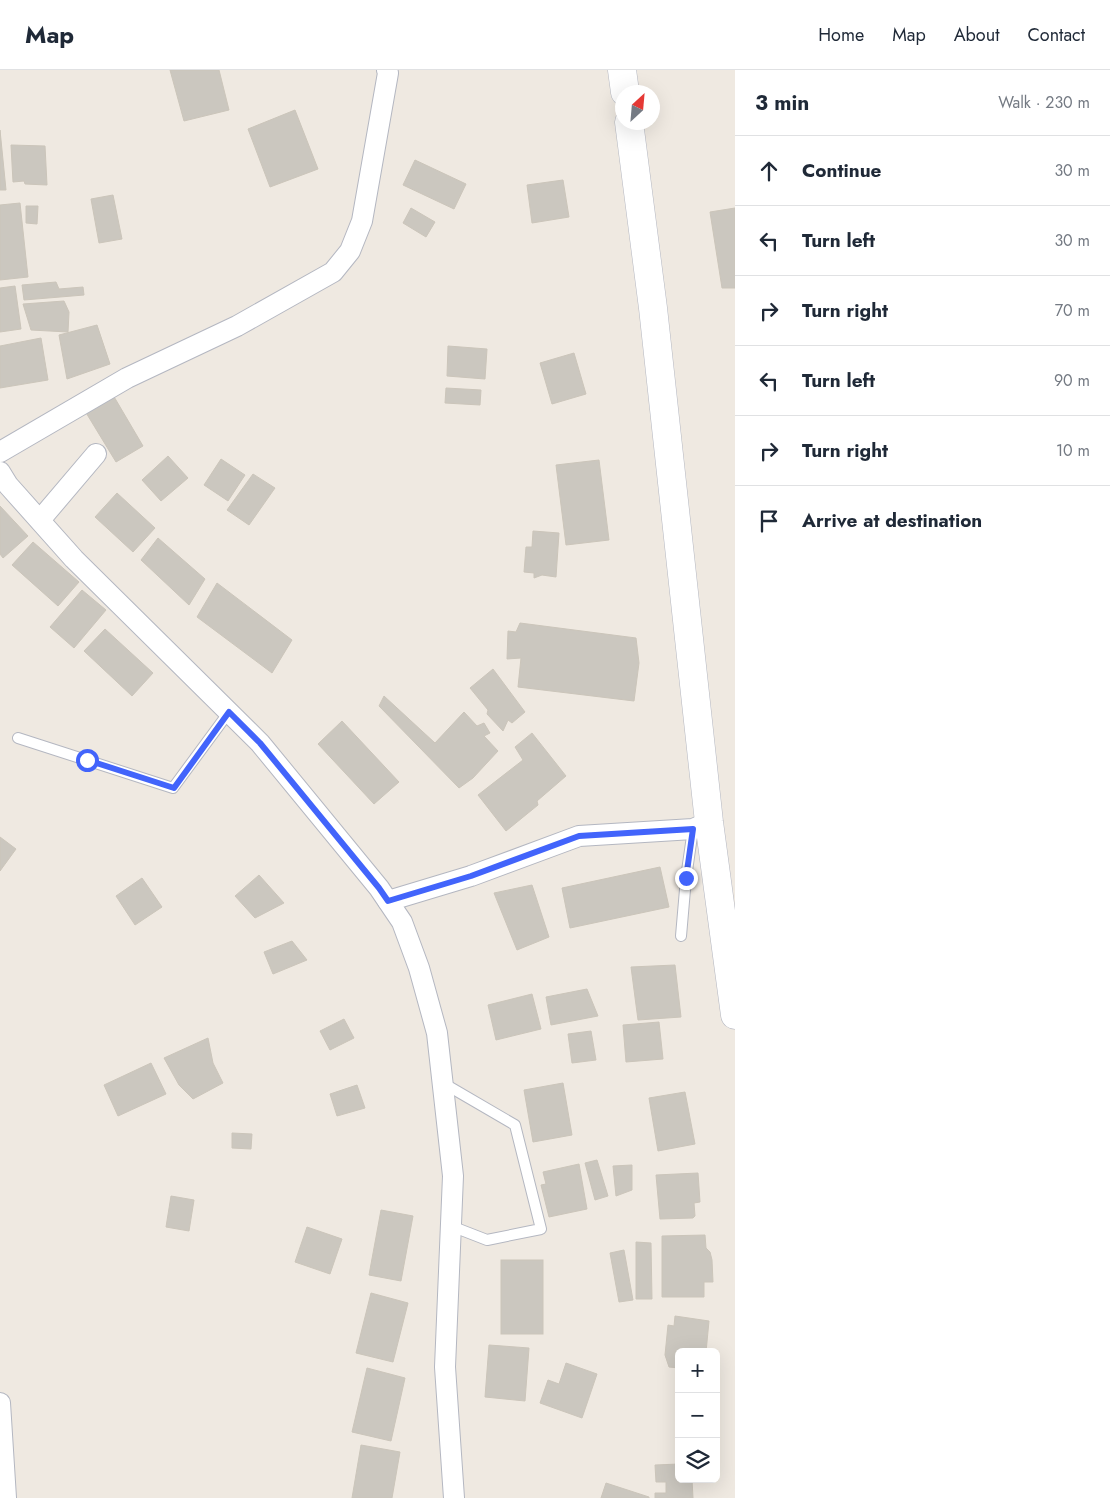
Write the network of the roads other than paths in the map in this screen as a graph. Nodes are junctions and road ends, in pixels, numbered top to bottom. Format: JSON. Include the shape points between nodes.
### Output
{"nodes":[{"id":1,"x":622,"y":70,"type":"edge"},
{"id":2,"x":388,"y":71,"type":"edge"},
{"id":3,"x":624,"y":85,"type":"edge"},
{"id":4,"x":630,"y":130,"type":"edge"},
{"id":5,"x":0,"y":452,"type":"edge"},
{"id":6,"x":96,"y":454,"type":"dead end"},
{"id":7,"x":0,"y":472,"type":"edge"},
{"id":8,"x":40,"y":520,"type":"junction"},
{"id":9,"x":229,"y":712,"type":"junction"},
{"id":10,"x":18,"y":738,"type":"dead end"},
{"id":11,"x":701,"y":825,"type":"junction"},
{"id":12,"x":388,"y":901,"type":"junction"},
{"id":13,"x":681,"y":936,"type":"dead end"},
{"id":14,"x":735,"y":1015,"type":"edge"},
{"id":15,"x":443,"y":1082,"type":"junction"},
{"id":16,"x":451,"y":1226,"type":"junction"},
{"id":17,"x":0,"y":1403,"type":"edge"},
{"id":18,"x":6,"y":1498,"type":"edge"},
{"id":19,"x":454,"y":1498,"type":"edge"}],
"edges":[{"from":1,"to":3,"type":"street"},
{"from":2,"to":5,"type":"street","via":[[362,221],[350,251],[333,272],[236,326],[127,378]]},
{"from":4,"to":11,"type":"street","via":[[653,308]]},
{"from":6,"to":8,"type":"street"},
{"from":7,"to":8,"type":"street"},
{"from":8,"to":9,"type":"street","via":[[74,559]]},
{"from":9,"to":10,"type":"lane","via":[[174,788]]},
{"from":9,"to":12,"type":"street","via":[[260,743]]},
{"from":11,"to":12,"type":"street","via":[[579,836],[471,876]]},
{"from":11,"to":13,"type":"lane","via":[[686,878]]},
{"from":11,"to":14,"type":"street"},
{"from":12,"to":15,"type":"street","via":[[402,922],[420,968],[437,1033]]},
{"from":15,"to":16,"type":"street","via":[[453,1176]]},
{"from":15,"to":16,"type":"lane","via":[[515,1125],[540,1229],[487,1240]]},
{"from":16,"to":19,"type":"street","via":[[445,1367]]},
{"from":17,"to":18,"type":"street"}]}
